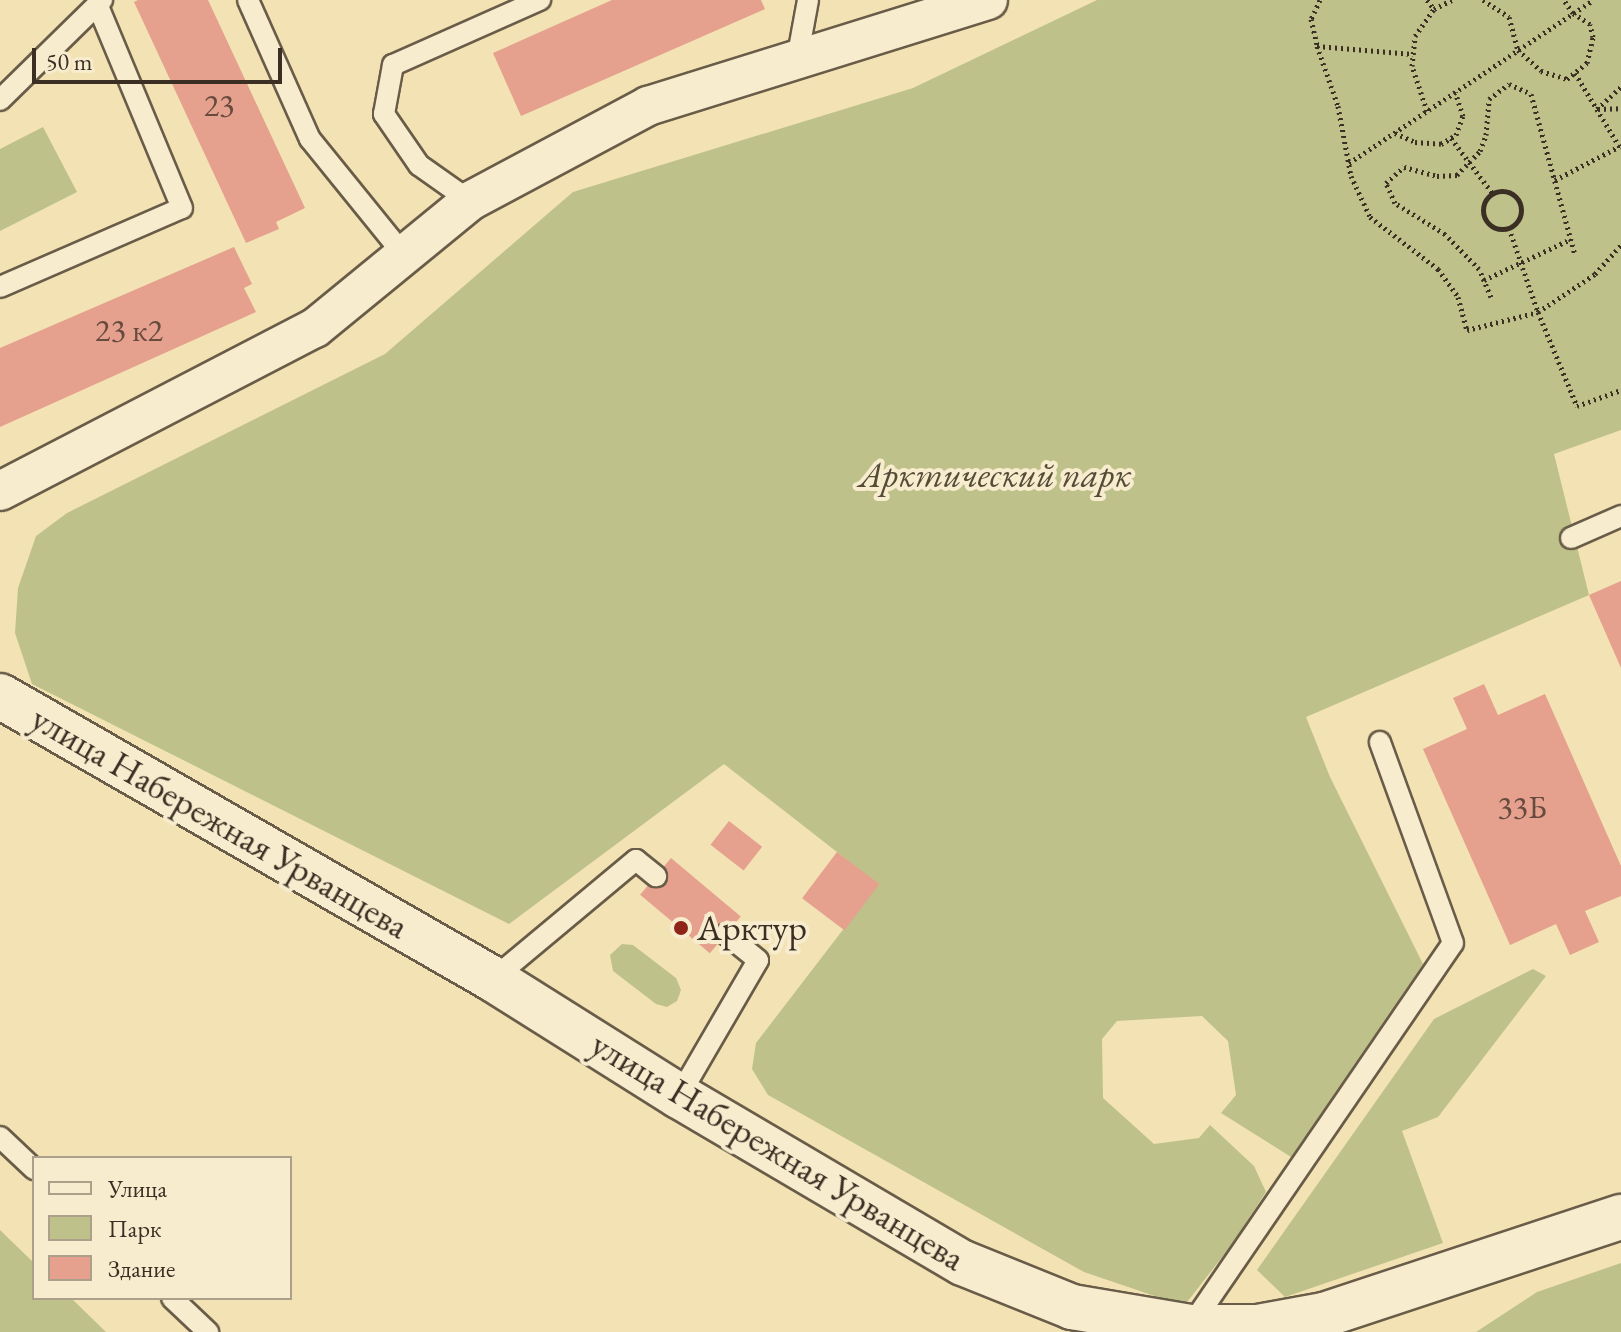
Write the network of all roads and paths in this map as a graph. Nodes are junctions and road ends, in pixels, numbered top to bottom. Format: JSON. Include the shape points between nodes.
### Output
{"nodes":[{"id":1,"x":248,"y":0,"type":"edge"},
{"id":2,"x":540,"y":0,"type":"edge"},
{"id":3,"x":808,"y":0,"type":"edge"},
{"id":4,"x":988,"y":0,"type":"edge"},
{"id":5,"x":1320,"y":0,"type":"edge"},
{"id":6,"x":1427,"y":0,"type":"edge"},
{"id":7,"x":1452,"y":0,"type":"edge"},
{"id":8,"x":1564,"y":0,"type":"edge"},
{"id":9,"x":1593,"y":0,"type":"edge"},
{"id":10,"x":1486,"y":1,"type":"edge"},
{"id":11,"x":100,"y":3,"type":"edge"},
{"id":12,"x":1434,"y":9,"type":"junction"},
{"id":13,"x":1573,"y":13,"type":"junction"},
{"id":14,"x":1317,"y":46,"type":"junction"},
{"id":15,"x":1518,"y":50,"type":"junction"},
{"id":16,"x":1413,"y":54,"type":"junction"},
{"id":17,"x":797,"y":60,"type":"junction"},
{"id":18,"x":1575,"y":73,"type":"junction"},
{"id":19,"x":1621,"y":87,"type":"edge"},
{"id":20,"x":1455,"y":92,"type":"junction"},
{"id":21,"x":0,"y":100,"type":"edge"},
{"id":22,"x":1621,"y":108,"type":"edge"},
{"id":23,"x":1597,"y":109,"type":"junction"},
{"id":24,"x":1427,"y":111,"type":"junction"},
{"id":25,"x":1394,"y":133,"type":"junction"},
{"id":26,"x":1451,"y":138,"type":"junction"},
{"id":27,"x":1620,"y":148,"type":"edge"},
{"id":28,"x":1349,"y":163,"type":"junction"},
{"id":29,"x":1470,"y":163,"type":"junction"},
{"id":30,"x":1555,"y":180,"type":"junction"},
{"id":31,"x":1493,"y":194,"type":"junction"},
{"id":32,"x":470,"y":201,"type":"junction"},
{"id":33,"x":1509,"y":228,"type":"junction"},
{"id":34,"x":1571,"y":239,"type":"junction"},
{"id":35,"x":1621,"y":245,"type":"edge"},
{"id":36,"x":404,"y":255,"type":"junction"},
{"id":37,"x":1575,"y":255,"type":"dead end"},
{"id":38,"x":1523,"y":261,"type":"junction"},
{"id":39,"x":1484,"y":280,"type":"junction"},
{"id":40,"x":0,"y":287,"type":"edge"},
{"id":41,"x":1491,"y":297,"type":"dead end"},
{"id":42,"x":1538,"y":312,"type":"junction"},
{"id":43,"x":1621,"y":390,"type":"edge"},
{"id":44,"x":10,"y":486,"type":"edge"},
{"id":45,"x":1621,"y":516,"type":"edge"},
{"id":46,"x":0,"y":517,"type":"edge"},
{"id":47,"x":1571,"y":538,"type":"dead end"},
{"id":48,"x":0,"y":695,"type":"edge"},
{"id":49,"x":1380,"y":742,"type":"dead end"},
{"id":50,"x":656,"y":876,"type":"dead end"},
{"id":51,"x":726,"y":934,"type":"dead end"},
{"id":52,"x":493,"y":979,"type":"junction"},
{"id":53,"x":679,"y":1096,"type":"junction"},
{"id":54,"x":0,"y":1137,"type":"edge"},
{"id":55,"x":32,"y":1167,"type":"edge"},
{"id":56,"x":1621,"y":1217,"type":"edge"},
{"id":57,"x":174,"y":1300,"type":"edge"},
{"id":58,"x":1190,"y":1327,"type":"junction"},
{"id":59,"x":1260,"y":1330,"type":"edge"},
{"id":60,"x":208,"y":1332,"type":"edge"}],
"edges":[{"from":1,"to":36,"type":"lane","via":[[310,139]]},
{"from":2,"to":32,"type":"lane","via":[[393,65],[384,114],[419,165]]},
{"from":3,"to":17,"type":"lane"},
{"from":4,"to":17,"type":"street"},
{"from":5,"to":14,"type":"path","via":[[1311,19]]},
{"from":6,"to":12,"type":"path"},
{"from":7,"to":12,"type":"path"},
{"from":8,"to":13,"type":"path"},
{"from":9,"to":13,"type":"path"},
{"from":10,"to":15,"type":"path","via":[[1509,17]]},
{"from":11,"to":21,"type":"lane"},
{"from":11,"to":40,"type":"lane","via":[[182,208]]},
{"from":12,"to":16,"type":"path","via":[[1415,36]]},
{"from":13,"to":15,"type":"path"},
{"from":13,"to":18,"type":"path","via":[[1590,24],[1593,37],[1587,63]]},
{"from":14,"to":16,"type":"path"},
{"from":14,"to":28,"type":"path","via":[[1338,106]]},
{"from":15,"to":18,"type":"path","via":[[1541,71],[1567,79]]},
{"from":15,"to":20,"type":"path"},
{"from":16,"to":24,"type":"path"},
{"from":17,"to":32,"type":"street","via":[[648,106]]},
{"from":18,"to":23,"type":"path"},
{"from":19,"to":23,"type":"path"},
{"from":20,"to":24,"type":"path"},
{"from":20,"to":26,"type":"path","via":[[1463,116]]},
{"from":22,"to":23,"type":"path"},
{"from":23,"to":27,"type":"path"},
{"from":24,"to":25,"type":"path"},
{"from":25,"to":26,"type":"path","via":[[1415,142],[1441,144]]},
{"from":25,"to":28,"type":"path"},
{"from":26,"to":29,"type":"path"},
{"from":27,"to":30,"type":"path"},
{"from":28,"to":42,"type":"path","via":[[1370,217],[1438,269],[1458,297],[1467,330]]},
{"from":29,"to":30,"type":"path","via":[[1486,135],[1489,99],[1509,84],[1531,94]]},
{"from":29,"to":31,"type":"path"},
{"from":29,"to":39,"type":"path","via":[[1457,175],[1447,176],[1404,167],[1386,183],[1395,203],[1445,234]]},
{"from":30,"to":34,"type":"path"},
{"from":31,"to":33,"type":"path","via":[[1485,203],[1485,215],[1492,225]]},
{"from":31,"to":33,"type":"path","via":[[1505,191],[1519,202],[1521,213]]},
{"from":32,"to":36,"type":"street"},
{"from":33,"to":38,"type":"path"},
{"from":34,"to":37,"type":"path"},
{"from":34,"to":38,"type":"path"},
{"from":35,"to":42,"type":"path","via":[[1595,274]]},
{"from":36,"to":44,"type":"street","via":[[315,328]]},
{"from":38,"to":39,"type":"path"},
{"from":38,"to":42,"type":"path"},
{"from":39,"to":41,"type":"path"},
{"from":42,"to":43,"type":"path","via":[[1577,406]]},
{"from":44,"to":46,"type":"street"},
{"from":45,"to":47,"type":"lane"},
{"from":48,"to":52,"type":"street","name":"улица Набережная Урванцева"},
{"from":49,"to":58,"type":"lane","via":[[1453,943]]},
{"from":50,"to":52,"type":"lane","via":[[636,860]]},
{"from":51,"to":53,"type":"lane","via":[[758,960]]},
{"from":52,"to":53,"type":"street","name":"улица Набережная Урванцева"},
{"from":53,"to":58,"type":"street","name":"улица Набережная Урванцева","via":[[963,1263],[1072,1307]]},
{"from":54,"to":55,"type":"lane"},
{"from":56,"to":59,"type":"street","name":"улица Набережная Урванцева","via":[[1324,1315]]},
{"from":57,"to":60,"type":"lane"},
{"from":58,"to":59,"type":"street","name":"улица Набережная Урванцева"}]}
